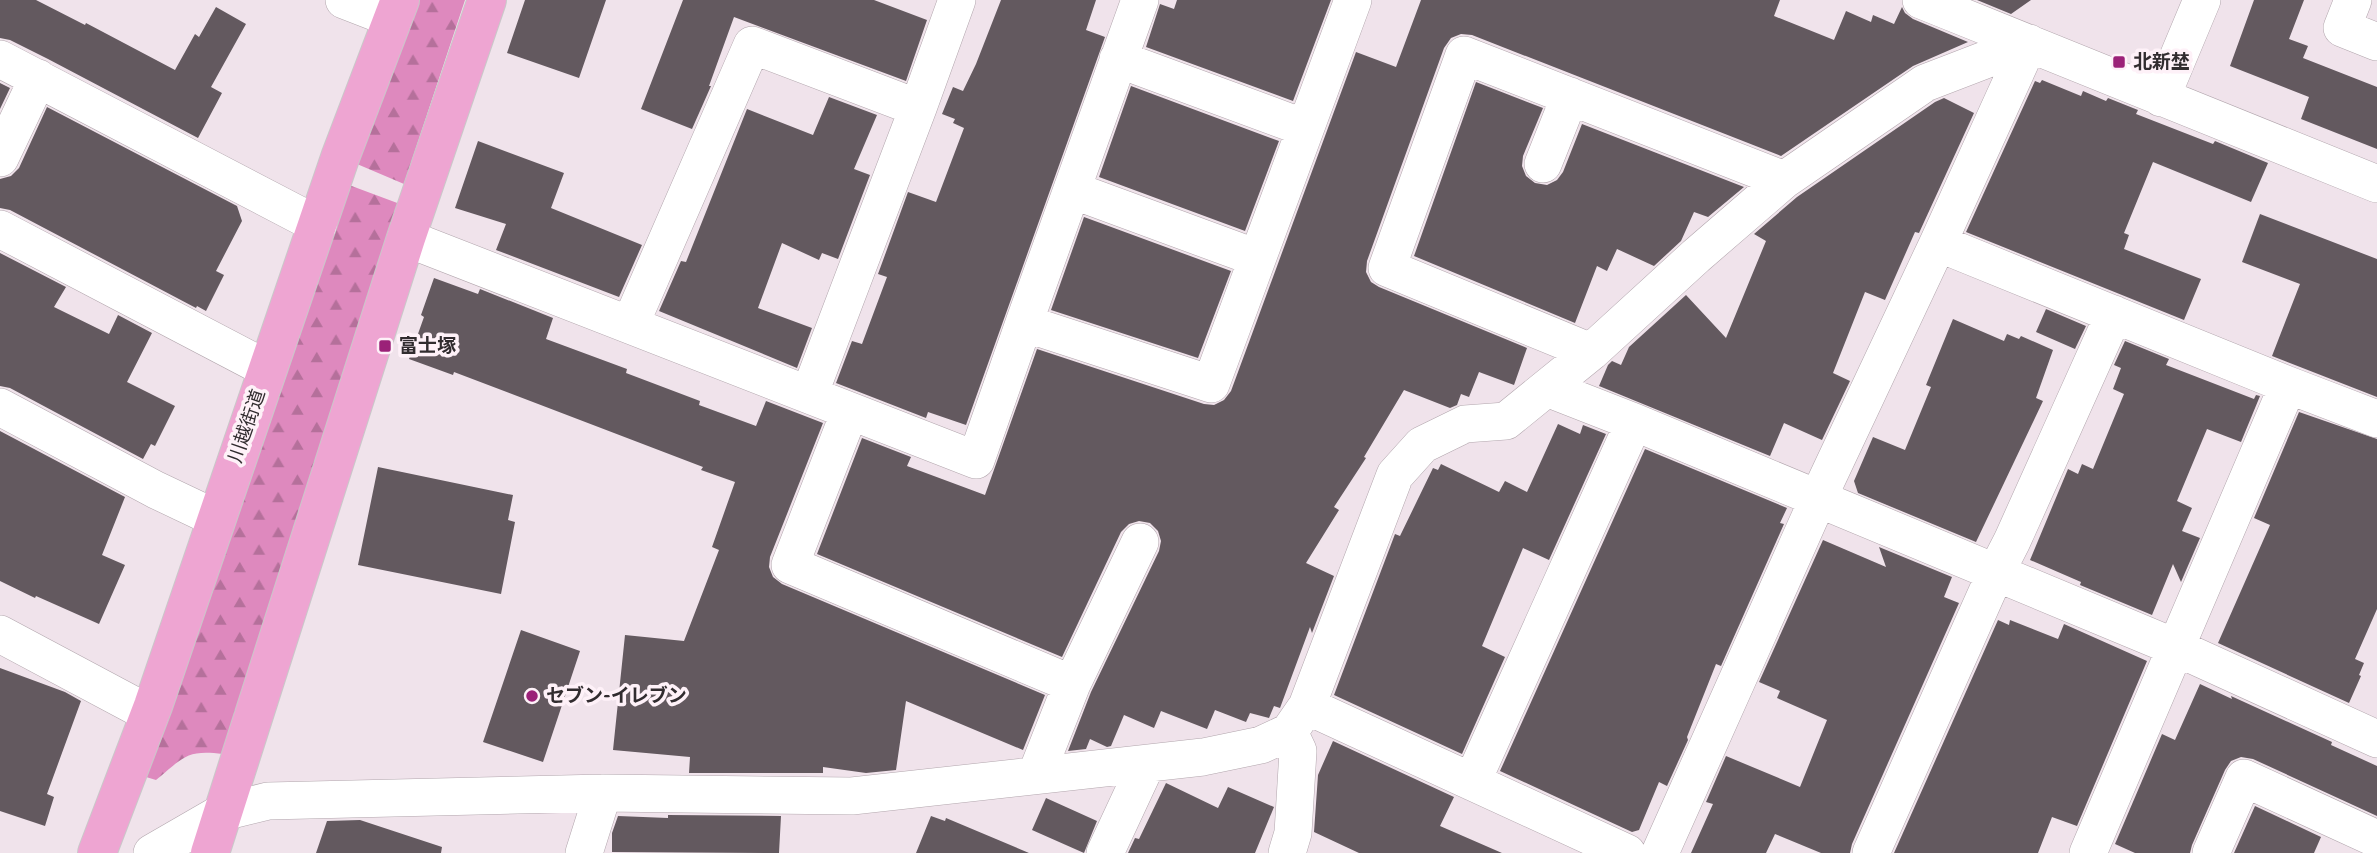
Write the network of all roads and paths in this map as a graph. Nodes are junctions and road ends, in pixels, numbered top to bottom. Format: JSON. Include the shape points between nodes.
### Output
{"nodes":[{"id":1,"x":344,"y":0,"type":"edge"},
{"id":2,"x":487,"y":0,"type":"edge"},
{"id":3,"x":957,"y":0,"type":"edge"},
{"id":4,"x":1140,"y":0,"type":"edge"},
{"id":5,"x":1353,"y":0,"type":"edge"},
{"id":6,"x":1921,"y":0,"type":"edge"},
{"id":7,"x":2203,"y":0,"type":"edge"},
{"id":8,"x":2353,"y":0,"type":"edge"},
{"id":9,"x":397,"y":10,"type":"edge"},
{"id":10,"x":2377,"y":42,"type":"edge"},
{"id":11,"x":2029,"y":43,"type":"junction"},
{"id":12,"x":0,"y":58,"type":"edge"},
{"id":13,"x":1118,"y":59,"type":"junction"},
{"id":14,"x":38,"y":78,"type":"junction"},
{"id":15,"x":1570,"y":96,"type":"junction"},
{"id":16,"x":2161,"y":98,"type":"junction"},
{"id":17,"x":918,"y":108,"type":"junction"},
{"id":18,"x":1305,"y":128,"type":"junction"},
{"id":19,"x":0,"y":159,"type":"edge"},
{"id":20,"x":1544,"y":164,"type":"dead end"},
{"id":21,"x":1784,"y":180,"type":"junction"},
{"id":22,"x":2377,"y":184,"type":"edge"},
{"id":23,"x":1072,"y":190,"type":"junction"},
{"id":24,"x":318,"y":225,"type":"junction"},
{"id":25,"x":0,"y":229,"type":"edge"},
{"id":26,"x":406,"y":238,"type":"junction"},
{"id":27,"x":1938,"y":243,"type":"junction"},
{"id":28,"x":1257,"y":258,"type":"junction"},
{"id":29,"x":2114,"y":314,"type":"junction"},
{"id":30,"x":1024,"y":323,"type":"junction"},
{"id":31,"x":629,"y":325,"type":"junction"},
{"id":32,"x":1591,"y":352,"type":"junction"},
{"id":33,"x":267,"y":369,"type":"junction"},
{"id":34,"x":2288,"y":385,"type":"junction"},
{"id":35,"x":1547,"y":388,"type":"junction"},
{"id":36,"x":810,"y":395,"type":"junction"},
{"id":37,"x":0,"y":407,"type":"edge"},
{"id":38,"x":850,"y":411,"type":"junction"},
{"id":39,"x":2377,"y":419,"type":"edge"},
{"id":40,"x":1634,"y":422,"type":"junction"},
{"id":41,"x":1819,"y":498,"type":"junction"},
{"id":42,"x":215,"y":518,"type":"junction"},
{"id":43,"x":1140,"y":542,"type":"dead end"},
{"id":44,"x":1996,"y":572,"type":"junction"},
{"id":45,"x":0,"y":634,"type":"edge"},
{"id":46,"x":2177,"y":648,"type":"junction"},
{"id":47,"x":1072,"y":684,"type":"junction"},
{"id":48,"x":150,"y":713,"type":"junction"},
{"id":49,"x":1298,"y":719,"type":"junction"},
{"id":50,"x":2373,"y":727,"type":"edge"},
{"id":51,"x":1146,"y":765,"type":"junction"},
{"id":52,"x":1037,"y":775,"type":"junction"},
{"id":53,"x":1472,"y":782,"type":"junction"},
{"id":54,"x":603,"y":793,"type":"junction"},
{"id":55,"x":223,"y":812,"type":"junction"},
{"id":56,"x":2377,"y":839,"type":"edge"},
{"id":57,"x":97,"y":853,"type":"edge"},
{"id":58,"x":152,"y":853,"type":"edge"},
{"id":59,"x":210,"y":853,"type":"edge"},
{"id":60,"x":584,"y":853,"type":"edge"},
{"id":61,"x":1105,"y":853,"type":"edge"},
{"id":62,"x":1287,"y":853,"type":"edge"},
{"id":63,"x":1627,"y":853,"type":"edge"},
{"id":64,"x":1660,"y":853,"type":"edge"},
{"id":65,"x":1871,"y":853,"type":"edge"},
{"id":66,"x":2088,"y":853,"type":"edge"},
{"id":67,"x":2211,"y":853,"type":"edge"}],
"edges":[{"from":1,"to":9,"type":"street"},
{"from":2,"to":26,"type":"highway"},
{"from":3,"to":17,"type":"street"},
{"from":4,"to":13,"type":"street"},
{"from":5,"to":18,"type":"street"},
{"from":6,"to":11,"type":"street"},
{"from":7,"to":16,"type":"street"},
{"from":8,"to":10,"type":"street","via":[[2342,29]]},
{"from":9,"to":24,"type":"highway","name":"川越街道"},
{"from":11,"to":16,"type":"street"},
{"from":11,"to":21,"type":"street","via":[[1925,83]]},
{"from":11,"to":27,"type":"street"},
{"from":12,"to":14,"type":"street"},
{"from":13,"to":18,"type":"street"},
{"from":13,"to":23,"type":"street"},
{"from":14,"to":19,"type":"street"},
{"from":14,"to":24,"type":"street"},
{"from":15,"to":20,"type":"street"},
{"from":15,"to":21,"type":"street"},
{"from":15,"to":32,"type":"street","via":[[1464,55],[1387,268]]},
{"from":16,"to":22,"type":"street"},
{"from":17,"to":31,"type":"street","via":[[752,45]]},
{"from":17,"to":36,"type":"street"},
{"from":18,"to":28,"type":"street"},
{"from":21,"to":32,"type":"street"},
{"from":23,"to":28,"type":"street"},
{"from":23,"to":30,"type":"street"},
{"from":24,"to":33,"type":"highway","name":"川越街道"},
{"from":25,"to":33,"type":"street"},
{"from":26,"to":31,"type":"street"},
{"from":26,"to":55,"type":"highway"},
{"from":27,"to":29,"type":"street"},
{"from":27,"to":41,"type":"street"},
{"from":28,"to":30,"type":"street","via":[[1211,384]]},
{"from":29,"to":34,"type":"street"},
{"from":29,"to":44,"type":"street"},
{"from":30,"to":38,"type":"street","via":[[976,460]]},
{"from":31,"to":36,"type":"street"},
{"from":32,"to":35,"type":"street"},
{"from":33,"to":42,"type":"highway","name":"川越街道"},
{"from":34,"to":39,"type":"street"},
{"from":34,"to":46,"type":"street"},
{"from":35,"to":40,"type":"street"},
{"from":35,"to":49,"type":"street","via":[[1506,421],[1465,424],[1422,444],[1395,475]]},
{"from":36,"to":38,"type":"street"},
{"from":37,"to":42,"type":"street"},
{"from":38,"to":47,"type":"street","via":[[790,565]]},
{"from":40,"to":41,"type":"street"},
{"from":40,"to":53,"type":"street"},
{"from":41,"to":44,"type":"street"},
{"from":41,"to":64,"type":"street"},
{"from":42,"to":48,"type":"highway","name":"川越街道"},
{"from":43,"to":47,"type":"street"},
{"from":44,"to":46,"type":"street"},
{"from":44,"to":65,"type":"street"},
{"from":45,"to":48,"type":"street"},
{"from":46,"to":50,"type":"street"},
{"from":46,"to":66,"type":"street"},
{"from":47,"to":52,"type":"street"},
{"from":48,"to":57,"type":"highway","name":"川越街道"},
{"from":49,"to":51,"type":"street","via":[[1261,745]]},
{"from":49,"to":53,"type":"street"},
{"from":49,"to":62,"type":"street","via":[[1293,833]]},
{"from":51,"to":52,"type":"street"},
{"from":51,"to":61,"type":"street"},
{"from":52,"to":54,"type":"street","via":[[852,796]]},
{"from":53,"to":63,"type":"street"},
{"from":54,"to":55,"type":"street","via":[[284,800]]},
{"from":54,"to":60,"type":"street"},
{"from":55,"to":58,"type":"street"},
{"from":55,"to":59,"type":"highway"},
{"from":56,"to":67,"type":"street","via":[[2244,778]]}]}
